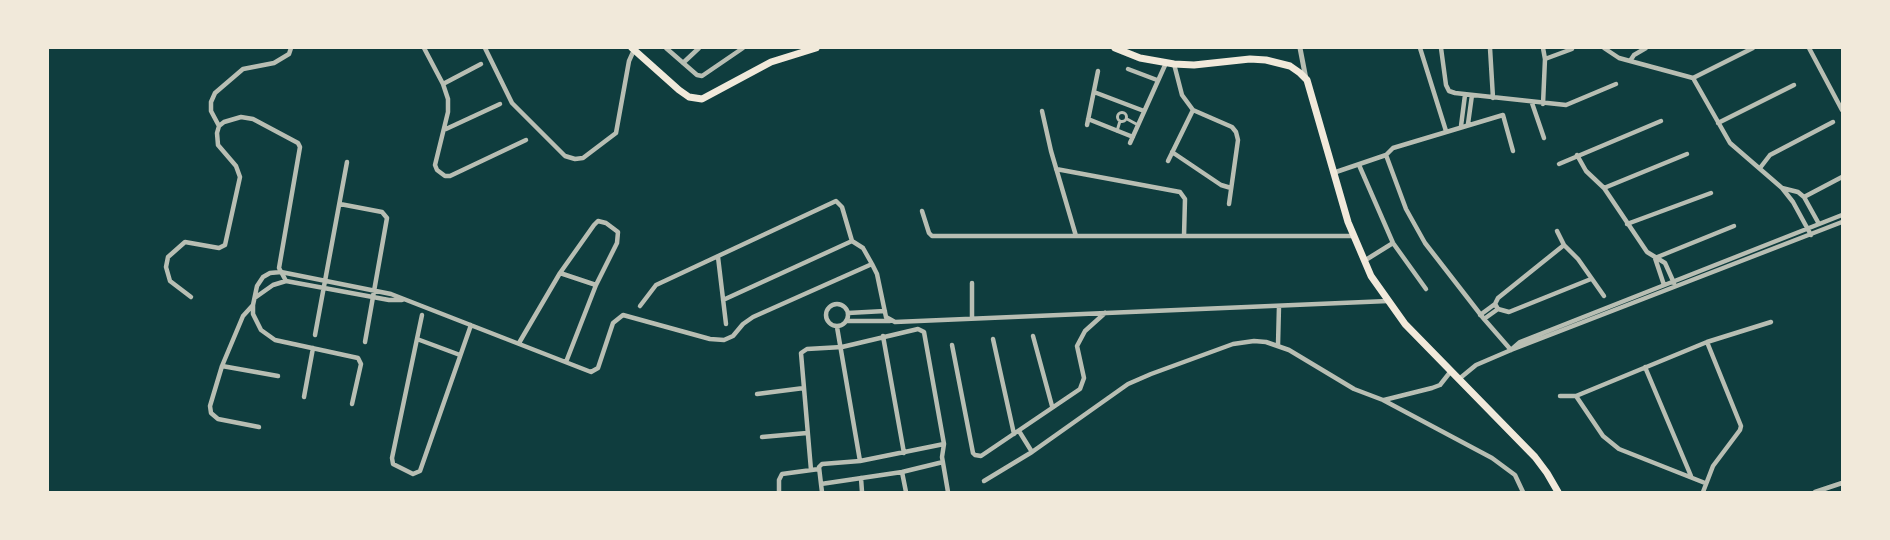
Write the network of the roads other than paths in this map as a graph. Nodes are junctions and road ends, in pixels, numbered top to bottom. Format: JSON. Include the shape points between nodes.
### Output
{"nodes":[{"id":1,"x":291,"y":48,"type":"edge"},
{"id":2,"x":424,"y":48,"type":"edge"},
{"id":3,"x":485,"y":48,"type":"edge"},
{"id":4,"x":633,"y":48,"type":"edge"},
{"id":5,"x":666,"y":48,"type":"edge"},
{"id":6,"x":699,"y":48,"type":"edge"},
{"id":7,"x":743,"y":48,"type":"edge"},
{"id":8,"x":816,"y":48,"type":"edge"},
{"id":9,"x":1115,"y":48,"type":"edge"},
{"id":10,"x":1300,"y":48,"type":"edge"},
{"id":11,"x":1420,"y":48,"type":"edge"},
{"id":12,"x":1441,"y":48,"type":"edge"},
{"id":13,"x":1490,"y":48,"type":"edge"},
{"id":14,"x":1543,"y":48,"type":"edge"},
{"id":15,"x":1604,"y":48,"type":"edge"},
{"id":16,"x":1646,"y":48,"type":"edge"},
{"id":17,"x":1753,"y":48,"type":"edge"},
{"id":18,"x":1809,"y":48,"type":"edge"},
{"id":19,"x":1572,"y":49,"type":"dead end"},
{"id":20,"x":1545,"y":58,"type":"junction"},
{"id":21,"x":1630,"y":61,"type":"junction"},
{"id":22,"x":683,"y":63,"type":"junction"},
{"id":23,"x":1166,"y":63,"type":"junction"},
{"id":24,"x":481,"y":64,"type":"dead end"},
{"id":25,"x":1174,"y":64,"type":"junction"},
{"id":26,"x":1128,"y":69,"type":"dead end"},
{"id":27,"x":1098,"y":70,"type":"dead end"},
{"id":28,"x":1693,"y":78,"type":"junction"},
{"id":29,"x":1157,"y":80,"type":"junction"},
{"id":30,"x":1307,"y":80,"type":"junction"},
{"id":31,"x":443,"y":84,"type":"junction"},
{"id":32,"x":1616,"y":84,"type":"dead end"},
{"id":33,"x":1794,"y":86,"type":"dead end"},
{"id":34,"x":1094,"y":92,"type":"junction"},
{"id":35,"x":1465,"y":94,"type":"junction"},
{"id":36,"x":1472,"y":95,"type":"junction"},
{"id":37,"x":1493,"y":98,"type":"junction"},
{"id":38,"x":1532,"y":103,"type":"junction"},
{"id":39,"x":500,"y":104,"type":"dead end"},
{"id":40,"x":1126,"y":104,"type":"junction"},
{"id":41,"x":1543,"y":104,"type":"junction"},
{"id":42,"x":1193,"y":110,"type":"junction"},
{"id":43,"x":1842,"y":110,"type":"edge"},
{"id":44,"x":1042,"y":111,"type":"dead end"},
{"id":45,"x":1144,"y":111,"type":"junction"},
{"id":46,"x":1124,"y":113,"type":"junction"},
{"id":47,"x":1088,"y":119,"type":"junction"},
{"id":48,"x":1127,"y":119,"type":"junction"},
{"id":49,"x":1120,"y":121,"type":"junction"},
{"id":50,"x":1661,"y":121,"type":"dead end"},
{"id":51,"x":1833,"y":122,"type":"dead end"},
{"id":52,"x":1718,"y":123,"type":"junction"},
{"id":53,"x":1468,"y":124,"type":"junction"},
{"id":54,"x":1087,"y":125,"type":"dead end"},
{"id":55,"x":1138,"y":125,"type":"junction"},
{"id":56,"x":219,"y":126,"type":"junction"},
{"id":57,"x":1461,"y":126,"type":"junction"},
{"id":58,"x":446,"y":129,"type":"junction"},
{"id":59,"x":1117,"y":131,"type":"junction"},
{"id":60,"x":1446,"y":131,"type":"junction"},
{"id":61,"x":1133,"y":137,"type":"junction"},
{"id":62,"x":1544,"y":138,"type":"dead end"},
{"id":63,"x":526,"y":140,"type":"dead end"},
{"id":64,"x":1130,"y":143,"type":"dead end"},
{"id":65,"x":1172,"y":152,"type":"junction"},
{"id":66,"x":1513,"y":152,"type":"dead end"},
{"id":67,"x":1687,"y":154,"type":"dead end"},
{"id":68,"x":1386,"y":155,"type":"junction"},
{"id":69,"x":1577,"y":155,"type":"junction"},
{"id":70,"x":347,"y":162,"type":"dead end"},
{"id":71,"x":1168,"y":162,"type":"dead end"},
{"id":72,"x":1559,"y":164,"type":"dead end"},
{"id":73,"x":1359,"y":165,"type":"junction"},
{"id":74,"x":1760,"y":168,"type":"junction"},
{"id":75,"x":1056,"y":169,"type":"junction"},
{"id":76,"x":1333,"y":173,"type":"junction"},
{"id":77,"x":1842,"y":177,"type":"edge"},
{"id":78,"x":1231,"y":188,"type":"junction"},
{"id":79,"x":1604,"y":188,"type":"junction"},
{"id":80,"x":1782,"y":188,"type":"junction"},
{"id":81,"x":1711,"y":193,"type":"dead end"},
{"id":82,"x":1804,"y":197,"type":"junction"},
{"id":83,"x":340,"y":204,"type":"junction"},
{"id":84,"x":1229,"y":204,"type":"dead end"},
{"id":85,"x":922,"y":211,"type":"dead end"},
{"id":86,"x":1842,"y":215,"type":"edge"},
{"id":87,"x":1842,"y":222,"type":"edge"},
{"id":88,"x":1627,"y":224,"type":"junction"},
{"id":89,"x":1819,"y":224,"type":"junction"},
{"id":90,"x":1734,"y":226,"type":"dead end"},
{"id":91,"x":1807,"y":228,"type":"junction"},
{"id":92,"x":1822,"y":230,"type":"junction"},
{"id":93,"x":1556,"y":231,"type":"dead end"},
{"id":94,"x":1810,"y":235,"type":"junction"},
{"id":95,"x":1076,"y":236,"type":"junction"},
{"id":96,"x":1184,"y":236,"type":"junction"},
{"id":97,"x":1354,"y":236,"type":"junction"},
{"id":98,"x":852,"y":242,"type":"junction"},
{"id":99,"x":1393,"y":243,"type":"junction"},
{"id":100,"x":1564,"y":244,"type":"junction"},
{"id":101,"x":718,"y":257,"type":"junction"},
{"id":102,"x":1654,"y":258,"type":"junction"},
{"id":103,"x":1364,"y":261,"type":"junction"},
{"id":104,"x":872,"y":264,"type":"junction"},
{"id":105,"x":281,"y":272,"type":"junction"},
{"id":106,"x":560,"y":273,"type":"junction"},
{"id":107,"x":1591,"y":279,"type":"junction"},
{"id":108,"x":286,"y":281,"type":"junction"},
{"id":109,"x":325,"y":281,"type":"junction"},
{"id":110,"x":1673,"y":281,"type":"junction"},
{"id":111,"x":972,"y":283,"type":"dead end"},
{"id":112,"x":1664,"y":284,"type":"junction"},
{"id":113,"x":596,"y":285,"type":"junction"},
{"id":114,"x":324,"y":287,"type":"junction"},
{"id":115,"x":1676,"y":287,"type":"junction"},
{"id":116,"x":1426,"y":289,"type":"dead end"},
{"id":117,"x":373,"y":290,"type":"junction"},
{"id":118,"x":1666,"y":291,"type":"junction"},
{"id":119,"x":1604,"y":296,"type":"dead end"},
{"id":120,"x":191,"y":297,"type":"dead end"},
{"id":121,"x":255,"y":297,"type":"junction"},
{"id":122,"x":372,"y":297,"type":"junction"},
{"id":123,"x":403,"y":300,"type":"junction"},
{"id":124,"x":723,"y":300,"type":"junction"},
{"id":125,"x":1388,"y":301,"type":"junction"},
{"id":126,"x":1495,"y":304,"type":"junction"},
{"id":127,"x":253,"y":305,"type":"junction"},
{"id":128,"x":640,"y":306,"type":"dead end"},
{"id":129,"x":1279,"y":306,"type":"junction"},
{"id":130,"x":1498,"y":309,"type":"junction"},
{"id":131,"x":885,"y":312,"type":"junction"},
{"id":132,"x":848,"y":313,"type":"junction"},
{"id":133,"x":1105,"y":313,"type":"junction"},
{"id":134,"x":1480,"y":314,"type":"junction"},
{"id":135,"x":422,"y":315,"type":"dead end"},
{"id":136,"x":972,"y":318,"type":"junction"},
{"id":137,"x":1484,"y":320,"type":"junction"},
{"id":138,"x":847,"y":321,"type":"junction"},
{"id":139,"x":890,"y":321,"type":"junction"},
{"id":140,"x":1771,"y":322,"type":"dead end"},
{"id":141,"x":726,"y":324,"type":"dead end"},
{"id":142,"x":471,"y":325,"type":"junction"},
{"id":143,"x":837,"y":327,"type":"junction"},
{"id":144,"x":315,"y":335,"type":"dead end"},
{"id":145,"x":883,"y":336,"type":"junction"},
{"id":146,"x":1034,"y":336,"type":"dead end"},
{"id":147,"x":417,"y":339,"type":"junction"},
{"id":148,"x":993,"y":339,"type":"dead end"},
{"id":149,"x":365,"y":342,"type":"dead end"},
{"id":150,"x":1707,"y":342,"type":"junction"},
{"id":151,"x":519,"y":343,"type":"junction"},
{"id":152,"x":952,"y":345,"type":"dead end"},
{"id":153,"x":1278,"y":345,"type":"junction"},
{"id":154,"x":842,"y":347,"type":"junction"},
{"id":155,"x":313,"y":348,"type":"junction"},
{"id":156,"x":1511,"y":350,"type":"junction"},
{"id":157,"x":460,"y":354,"type":"junction"},
{"id":158,"x":566,"y":362,"type":"junction"},
{"id":159,"x":222,"y":366,"type":"junction"},
{"id":160,"x":1645,"y":367,"type":"junction"},
{"id":161,"x":1451,"y":371,"type":"junction"},
{"id":162,"x":278,"y":376,"type":"dead end"},
{"id":163,"x":1459,"y":379,"type":"junction"},
{"id":164,"x":804,"y":388,"type":"junction"},
{"id":165,"x":757,"y":394,"type":"dead end"},
{"id":166,"x":1560,"y":396,"type":"dead end"},
{"id":167,"x":1576,"y":396,"type":"junction"},
{"id":168,"x":304,"y":397,"type":"dead end"},
{"id":169,"x":1383,"y":400,"type":"junction"},
{"id":170,"x":352,"y":404,"type":"dead end"},
{"id":171,"x":1052,"y":406,"type":"junction"},
{"id":172,"x":259,"y":427,"type":"dead end"},
{"id":173,"x":807,"y":433,"type":"junction"},
{"id":174,"x":1016,"y":433,"type":"junction"},
{"id":175,"x":762,"y":437,"type":"dead end"},
{"id":176,"x":944,"y":444,"type":"junction"},
{"id":177,"x":1032,"y":452,"type":"junction"},
{"id":178,"x":904,"y":453,"type":"junction"},
{"id":179,"x":860,"y":460,"type":"junction"},
{"id":180,"x":943,"y":462,"type":"junction"},
{"id":181,"x":819,"y":469,"type":"junction"},
{"id":182,"x":811,"y":470,"type":"junction"},
{"id":183,"x":902,"y":472,"type":"junction"},
{"id":184,"x":1691,"y":476,"type":"junction"},
{"id":185,"x":861,"y":478,"type":"junction"},
{"id":186,"x":984,"y":481,"type":"dead end"},
{"id":187,"x":1705,"y":483,"type":"junction"},
{"id":188,"x":1842,"y":483,"type":"edge"},
{"id":189,"x":821,"y":484,"type":"junction"},
{"id":190,"x":779,"y":492,"type":"edge"},
{"id":191,"x":822,"y":492,"type":"edge"},
{"id":192,"x":862,"y":492,"type":"edge"},
{"id":193,"x":906,"y":492,"type":"edge"},
{"id":194,"x":948,"y":492,"type":"edge"},
{"id":195,"x":1523,"y":492,"type":"edge"},
{"id":196,"x":1558,"y":492,"type":"edge"},
{"id":197,"x":1703,"y":492,"type":"edge"},
{"id":198,"x":1815,"y":492,"type":"edge"}],
"edges":[{"from":1,"to":56,"type":"street","via":[[289,54],[274,64],[243,69],[215,93],[211,112]]},
{"from":2,"to":31,"type":"street"},
{"from":3,"to":4,"type":"street","via":[[512,103],[565,156],[575,159],[582,158],[616,133]]},
{"from":4,"to":8,"type":"main road","via":[[679,90],[689,97],[702,99],[771,62]]},
{"from":5,"to":22,"type":"street"},
{"from":6,"to":22,"type":"street"},
{"from":7,"to":22,"type":"street","via":[[704,76],[697,75]]},
{"from":9,"to":23,"type":"main road","via":[[1140,58]]},
{"from":10,"to":30,"type":"street"},
{"from":11,"to":60,"type":"street"},
{"from":12,"to":35,"type":"street","via":[[1449,91]]},
{"from":13,"to":37,"type":"street"},
{"from":14,"to":20,"type":"street"},
{"from":15,"to":21,"type":"street"},
{"from":16,"to":21,"type":"street"},
{"from":17,"to":28,"type":"street"},
{"from":18,"to":43,"type":"street"},
{"from":19,"to":20,"type":"street"},
{"from":20,"to":41,"type":"street"},
{"from":21,"to":28,"type":"street"},
{"from":23,"to":25,"type":"main road"},
{"from":23,"to":29,"type":"street"},
{"from":24,"to":31,"type":"street"},
{"from":25,"to":30,"type":"main road","via":[[1266,60],[1290,66]]},
{"from":25,"to":42,"type":"street","via":[[1182,95]]},
{"from":26,"to":29,"type":"street"},
{"from":27,"to":34,"type":"street"},
{"from":28,"to":52,"type":"street"},
{"from":29,"to":45,"type":"street"},
{"from":30,"to":76,"type":"main road"},
{"from":31,"to":58,"type":"street","via":[[448,99]]},
{"from":32,"to":41,"type":"street","via":[[1566,105]]},
{"from":33,"to":52,"type":"street"},
{"from":34,"to":40,"type":"street"},
{"from":34,"to":47,"type":"street"},
{"from":35,"to":36,"type":"street"},
{"from":35,"to":57,"type":"street"},
{"from":36,"to":37,"type":"street"},
{"from":36,"to":53,"type":"street"},
{"from":37,"to":38,"type":"street"},
{"from":38,"to":41,"type":"street"},
{"from":38,"to":62,"type":"street"},
{"from":39,"to":58,"type":"street"},
{"from":40,"to":45,"type":"street"},
{"from":40,"to":46,"type":"street"},
{"from":42,"to":65,"type":"street"},
{"from":42,"to":78,"type":"street","via":[[1232,127],[1236,132],[1238,140]]},
{"from":44,"to":75,"type":"street"},
{"from":45,"to":55,"type":"street"},
{"from":46,"to":48,"type":"street"},
{"from":46,"to":49,"type":"street","via":[[1119,115]]},
{"from":47,"to":54,"type":"street"},
{"from":47,"to":59,"type":"street"},
{"from":48,"to":49,"type":"street"},
{"from":48,"to":55,"type":"street"},
{"from":49,"to":59,"type":"street"},
{"from":50,"to":69,"type":"street"},
{"from":51,"to":74,"type":"street","via":[[1770,155]]},
{"from":52,"to":74,"type":"street","via":[[1730,142]]},
{"from":53,"to":57,"type":"street"},
{"from":53,"to":66,"type":"street","via":[[1503,115]]},
{"from":55,"to":61,"type":"street"},
{"from":56,"to":105,"type":"street","via":[[241,117],[253,119],[298,142],[300,147],[279,268]]},
{"from":56,"to":120,"type":"street","via":[[218,145],[236,166],[240,177],[225,245],[219,248],[185,242],[166,262],[170,280]]},
{"from":57,"to":60,"type":"street"},
{"from":58,"to":63,"type":"street","via":[[435,165],[445,176]]},
{"from":59,"to":61,"type":"street"},
{"from":60,"to":68,"type":"street","via":[[1393,148]]},
{"from":61,"to":64,"type":"street"},
{"from":65,"to":71,"type":"street"},
{"from":65,"to":78,"type":"street","via":[[1221,185]]},
{"from":67,"to":79,"type":"street"},
{"from":68,"to":73,"type":"street"},
{"from":68,"to":134,"type":"street","via":[[1412,222]]},
{"from":69,"to":72,"type":"street"},
{"from":69,"to":79,"type":"street","via":[[1586,171]]},
{"from":70,"to":83,"type":"street"},
{"from":73,"to":76,"type":"street"},
{"from":73,"to":99,"type":"street"},
{"from":74,"to":80,"type":"street"},
{"from":75,"to":95,"type":"street"},
{"from":75,"to":96,"type":"street","via":[[1180,192],[1184,198]]},
{"from":76,"to":97,"type":"main road"},
{"from":77,"to":82,"type":"street"},
{"from":78,"to":84,"type":"street"},
{"from":79,"to":88,"type":"street"},
{"from":80,"to":82,"type":"street"},
{"from":80,"to":91,"type":"street"},
{"from":81,"to":88,"type":"street"},
{"from":82,"to":89,"type":"street"},
{"from":83,"to":109,"type":"street"},
{"from":83,"to":117,"type":"street","via":[[382,212],[386,216]]},
{"from":85,"to":95,"type":"street","via":[[932,236]]},
{"from":86,"to":89,"type":"street"},
{"from":87,"to":92,"type":"street"},
{"from":88,"to":102,"type":"street"},
{"from":89,"to":91,"type":"street"},
{"from":89,"to":92,"type":"street"},
{"from":90,"to":102,"type":"street"},
{"from":91,"to":94,"type":"street"},
{"from":91,"to":110,"type":"street"},
{"from":92,"to":94,"type":"street"},
{"from":93,"to":100,"type":"street"},
{"from":94,"to":115,"type":"street"},
{"from":95,"to":96,"type":"street"},
{"from":96,"to":97,"type":"street"},
{"from":97,"to":103,"type":"main road"},
{"from":98,"to":101,"type":"street","via":[[842,207],[836,201]]},
{"from":98,"to":104,"type":"street","via":[[863,248]]},
{"from":98,"to":124,"type":"street"},
{"from":99,"to":103,"type":"street"},
{"from":99,"to":116,"type":"street"},
{"from":100,"to":107,"type":"street"},
{"from":100,"to":126,"type":"street","via":[[1498,298]]},
{"from":101,"to":124,"type":"street"},
{"from":101,"to":128,"type":"street","via":[[656,285]]},
{"from":102,"to":110,"type":"street","via":[[1665,262]]},
{"from":102,"to":112,"type":"street"},
{"from":103,"to":125,"type":"main road"},
{"from":104,"to":131,"type":"street"},
{"from":104,"to":158,"type":"street","via":[[753,317],[724,340],[710,340],[623,315],[613,323],[595,372]]},
{"from":105,"to":108,"type":"street"},
{"from":105,"to":109,"type":"street"},
{"from":105,"to":121,"type":"street","via":[[264,277],[257,286]]},
{"from":106,"to":113,"type":"street"},
{"from":106,"to":113,"type":"street","via":[[594,225],[606,223],[615,228],[617,243]]},
{"from":106,"to":151,"type":"street"},
{"from":107,"to":119,"type":"street"},
{"from":107,"to":130,"type":"street","via":[[1509,312]]},
{"from":108,"to":114,"type":"street"},
{"from":108,"to":121,"type":"street","via":[[273,284]]},
{"from":109,"to":114,"type":"street"},
{"from":109,"to":117,"type":"street"},
{"from":110,"to":112,"type":"street"},
{"from":110,"to":115,"type":"street"},
{"from":111,"to":136,"type":"street"},
{"from":112,"to":118,"type":"street"},
{"from":112,"to":156,"type":"street","via":[[1520,342]]},
{"from":113,"to":158,"type":"street"},
{"from":114,"to":122,"type":"street"},
{"from":114,"to":144,"type":"street"},
{"from":115,"to":118,"type":"street"},
{"from":117,"to":122,"type":"street"},
{"from":117,"to":123,"type":"street"},
{"from":118,"to":156,"type":"street"},
{"from":121,"to":127,"type":"street"},
{"from":122,"to":123,"type":"street"},
{"from":122,"to":149,"type":"street"},
{"from":123,"to":142,"type":"street"},
{"from":124,"to":141,"type":"street"},
{"from":125,"to":129,"type":"street"},
{"from":125,"to":161,"type":"main road","via":[[1405,324]]},
{"from":126,"to":130,"type":"street"},
{"from":126,"to":134,"type":"street"},
{"from":127,"to":155,"type":"street","via":[[256,322],[267,336]]},
{"from":127,"to":159,"type":"street","via":[[242,316]]},
{"from":129,"to":133,"type":"street"},
{"from":129,"to":153,"type":"street"},
{"from":130,"to":137,"type":"street"},
{"from":131,"to":132,"type":"street"},
{"from":131,"to":139,"type":"street"},
{"from":132,"to":138,"type":"street"},
{"from":132,"to":143,"type":"street","via":[[842,305],[828,308],[825,313],[827,322]]},
{"from":133,"to":136,"type":"street"},
{"from":133,"to":171,"type":"street","via":[[1080,338],[1077,346],[1084,378],[1082,386]]},
{"from":134,"to":137,"type":"street"},
{"from":135,"to":147,"type":"street"},
{"from":136,"to":139,"type":"street"},
{"from":137,"to":156,"type":"street"},
{"from":138,"to":139,"type":"street"},
{"from":138,"to":143,"type":"street"},
{"from":140,"to":150,"type":"street"},
{"from":142,"to":151,"type":"street"},
{"from":142,"to":157,"type":"street"},
{"from":143,"to":154,"type":"street"},
{"from":145,"to":154,"type":"street"},
{"from":145,"to":176,"type":"street","via":[[915,329],[924,332]]},
{"from":145,"to":178,"type":"street"},
{"from":146,"to":171,"type":"street"},
{"from":147,"to":157,"type":"street"},
{"from":147,"to":157,"type":"street","via":[[392,458],[393,464],[413,474],[420,471]]},
{"from":148,"to":174,"type":"street"},
{"from":150,"to":160,"type":"street"},
{"from":150,"to":187,"type":"street","via":[[1741,426]]},
{"from":151,"to":158,"type":"street"},
{"from":152,"to":174,"type":"street","via":[[975,456],[981,456]]},
{"from":153,"to":169,"type":"street","via":[[1354,389]]},
{"from":153,"to":177,"type":"street","via":[[1254,341],[1233,344],[1151,374],[1121,388]]},
{"from":154,"to":164,"type":"street","via":[[803,350]]},
{"from":154,"to":179,"type":"street"},
{"from":155,"to":168,"type":"street"},
{"from":155,"to":170,"type":"street","via":[[360,360]]},
{"from":156,"to":163,"type":"street","via":[[1476,365]]},
{"from":159,"to":162,"type":"street"},
{"from":159,"to":172,"type":"street","via":[[210,406],[213,416]]},
{"from":160,"to":167,"type":"street"},
{"from":160,"to":184,"type":"street"},
{"from":161,"to":163,"type":"main road"},
{"from":161,"to":169,"type":"street","via":[[1440,385]]},
{"from":163,"to":196,"type":"main road","via":[[1535,457],[1548,472]]},
{"from":164,"to":165,"type":"street"},
{"from":164,"to":173,"type":"street"},
{"from":166,"to":167,"type":"street"},
{"from":167,"to":184,"type":"street","via":[[1603,436],[1619,449]]},
{"from":169,"to":195,"type":"street","via":[[1492,458],[1515,475]]},
{"from":171,"to":174,"type":"street"},
{"from":173,"to":175,"type":"street"},
{"from":173,"to":182,"type":"street"},
{"from":174,"to":177,"type":"street"},
{"from":176,"to":178,"type":"street"},
{"from":176,"to":180,"type":"street"},
{"from":177,"to":186,"type":"street"},
{"from":178,"to":179,"type":"street"},
{"from":179,"to":181,"type":"street","via":[[822,464]]},
{"from":180,"to":183,"type":"street"},
{"from":180,"to":194,"type":"street"},
{"from":181,"to":182,"type":"street"},
{"from":181,"to":189,"type":"street"},
{"from":182,"to":190,"type":"street","via":[[782,474],[778,480]]},
{"from":183,"to":185,"type":"street"},
{"from":183,"to":193,"type":"street"},
{"from":184,"to":187,"type":"street"},
{"from":185,"to":189,"type":"street"},
{"from":185,"to":192,"type":"street"},
{"from":187,"to":197,"type":"street"},
{"from":188,"to":198,"type":"street"},
{"from":189,"to":191,"type":"street"}]}
